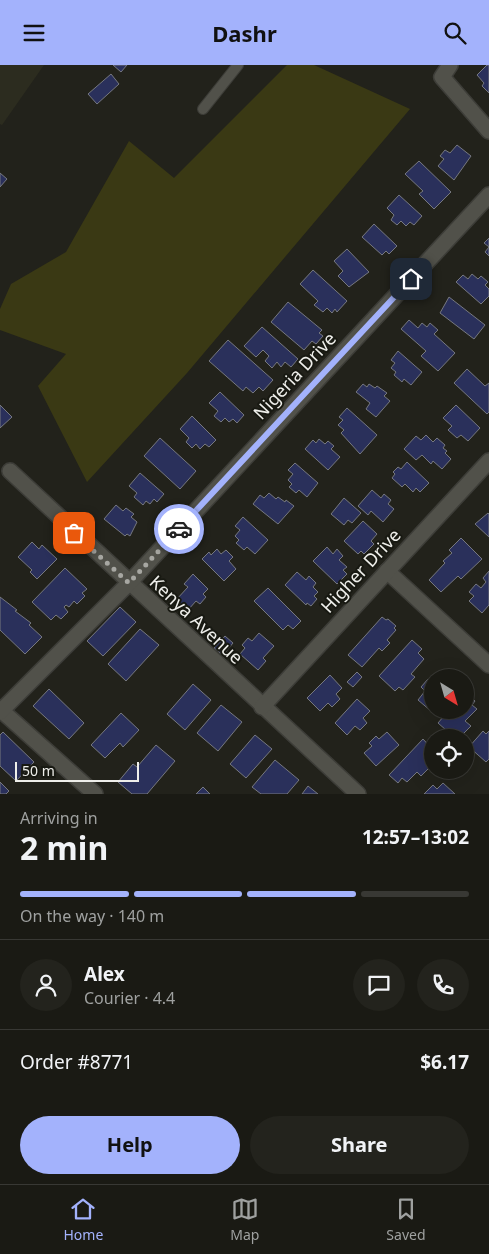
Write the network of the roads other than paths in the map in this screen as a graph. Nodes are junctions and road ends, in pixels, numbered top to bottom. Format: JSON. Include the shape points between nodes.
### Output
{"nodes":[{"id":1,"x":238,"y":65,"type":"edge"},
{"id":2,"x":446,"y":71,"type":"edge"},
{"id":3,"x":203,"y":109,"type":"dead end"},
{"id":4,"x":489,"y":131,"type":"edge"},
{"id":5,"x":489,"y":195,"type":"edge"},
{"id":6,"x":489,"y":461,"type":"edge"},
{"id":7,"x":10,"y":471,"type":"dead end"},
{"id":8,"x":387,"y":571,"type":"junction"},
{"id":9,"x":129,"y":583,"type":"junction"},
{"id":10,"x":489,"y":665,"type":"edge"},
{"id":11,"x":262,"y":707,"type":"junction"},
{"id":12,"x":1,"y":712,"type":"edge"},
{"id":13,"x":95,"y":794,"type":"edge"},
{"id":14,"x":358,"y":794,"type":"edge"}],
"edges":[{"from":1,"to":3,"type":"lane"},
{"from":2,"to":4,"type":"street"},
{"from":5,"to":9,"type":"street","name":"Nigeria Drive"},
{"from":6,"to":8,"type":"street","name":"Higher Drive"},
{"from":7,"to":9,"type":"street","name":"Kenya Avenue"},
{"from":8,"to":10,"type":"street"},
{"from":8,"to":11,"type":"street","name":"Higher Drive"},
{"from":9,"to":11,"type":"street","name":"Kenya Avenue"},
{"from":9,"to":12,"type":"street","name":"Nigeria Drive"},
{"from":11,"to":14,"type":"street","name":"Kenya Avenue"},
{"from":12,"to":13,"type":"street"}]}
